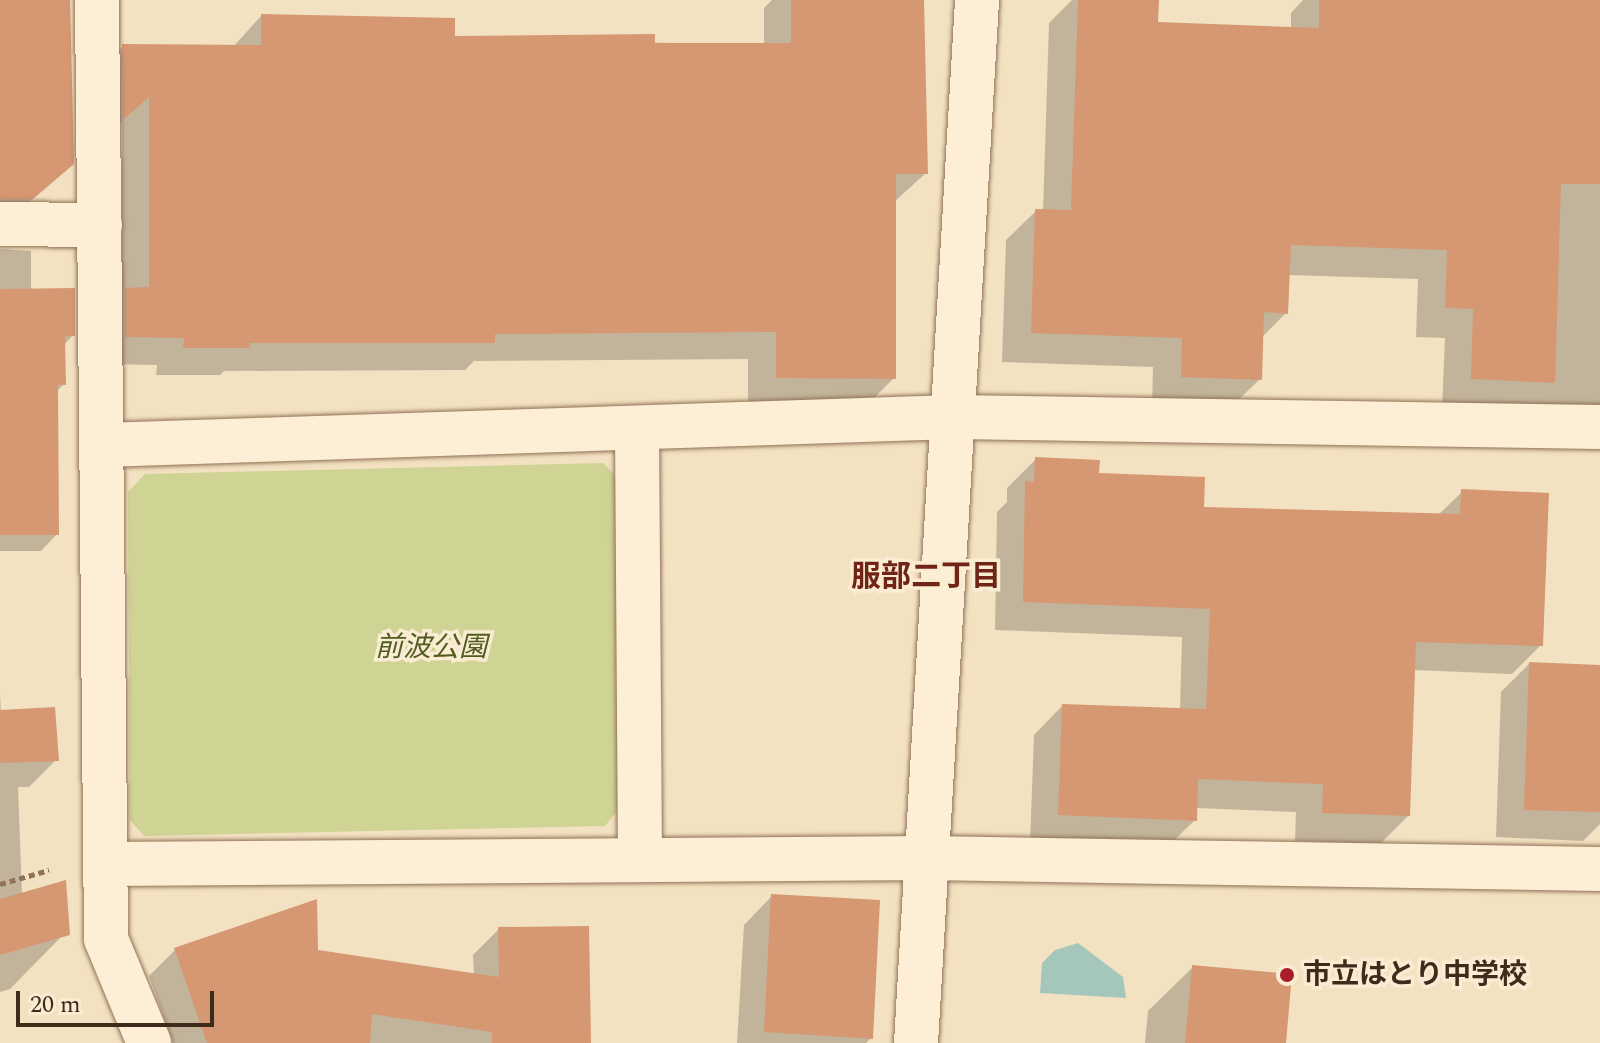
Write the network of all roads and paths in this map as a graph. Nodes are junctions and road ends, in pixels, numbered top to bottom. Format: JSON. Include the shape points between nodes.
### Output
{"nodes":[{"id":1,"x":97,"y":0,"type":"edge"},
{"id":2,"x":977,"y":0,"type":"edge"},
{"id":3,"x":0,"y":224,"type":"edge"},
{"id":4,"x":100,"y":225,"type":"junction"},
{"id":5,"x":954,"y":417,"type":"junction"},
{"id":6,"x":1600,"y":427,"type":"edge"},
{"id":7,"x":637,"y":428,"type":"junction"},
{"id":8,"x":103,"y":445,"type":"junction"},
{"id":9,"x":928,"y":858,"type":"junction"},
{"id":10,"x":640,"y":860,"type":"junction"},
{"id":11,"x":108,"y":864,"type":"junction"},
{"id":12,"x":1600,"y":869,"type":"edge"},
{"id":13,"x":149,"y":1043,"type":"edge"},
{"id":14,"x":916,"y":1043,"type":"edge"}],
"edges":[{"from":1,"to":4,"type":"street"},
{"from":2,"to":5,"type":"street"},
{"from":3,"to":4,"type":"street"},
{"from":4,"to":8,"type":"street"},
{"from":5,"to":6,"type":"street"},
{"from":5,"to":7,"type":"street"},
{"from":5,"to":9,"type":"street"},
{"from":7,"to":8,"type":"street"},
{"from":7,"to":10,"type":"street"},
{"from":8,"to":11,"type":"street"},
{"from":9,"to":10,"type":"street"},
{"from":9,"to":12,"type":"street"},
{"from":9,"to":14,"type":"street"},
{"from":10,"to":11,"type":"street"},
{"from":11,"to":13,"type":"street","via":[[106,939]]}]}
